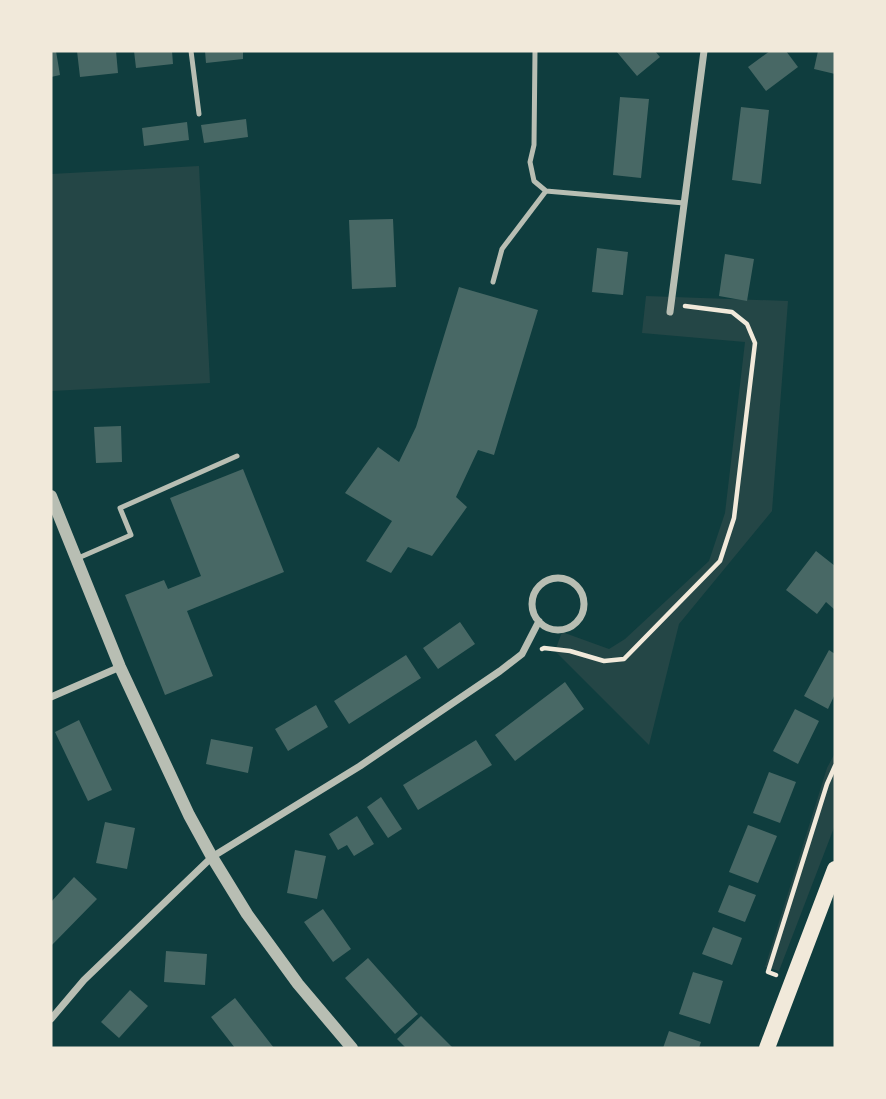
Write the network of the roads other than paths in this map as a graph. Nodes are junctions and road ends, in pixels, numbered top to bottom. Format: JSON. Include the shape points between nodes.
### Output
{"nodes":[{"id":1,"x":191,"y":51,"type":"edge"},
{"id":2,"x":535,"y":51,"type":"edge"},
{"id":3,"x":705,"y":51,"type":"edge"},
{"id":4,"x":199,"y":114,"type":"dead end"},
{"id":5,"x":546,"y":191,"type":"junction"},
{"id":6,"x":684,"y":203,"type":"junction"},
{"id":7,"x":493,"y":282,"type":"dead end"},
{"id":8,"x":670,"y":308,"type":"road end"},
{"id":9,"x":237,"y":456,"type":"dead end"},
{"id":10,"x":51,"y":496,"type":"edge"},
{"id":11,"x":76,"y":559,"type":"junction"},
{"id":12,"x":539,"y":621,"type":"junction"},
{"id":13,"x":120,"y":667,"type":"junction"},
{"id":14,"x":51,"y":696,"type":"edge"},
{"id":15,"x":212,"y":857,"type":"junction"},
{"id":16,"x":835,"y":869,"type":"edge"},
{"id":17,"x":51,"y":1019,"type":"edge"},
{"id":18,"x":352,"y":1048,"type":"edge"},
{"id":19,"x":767,"y":1048,"type":"edge"}],
"edges":[{"from":1,"to":4,"type":"lane"},
{"from":2,"to":5,"type":"lane","via":[[530,162],[534,181]]},
{"from":3,"to":6,"type":"street"},
{"from":5,"to":6,"type":"lane"},
{"from":5,"to":7,"type":"lane","via":[[502,249]]},
{"from":6,"to":8,"type":"street"},
{"from":9,"to":11,"type":"lane","via":[[120,508],[131,535]]},
{"from":10,"to":11,"type":"street"},
{"from":11,"to":13,"type":"street"},
{"from":12,"to":12,"type":"street","via":[[533,600],[540,586],[561,578],[576,585],[584,599],[577,623],[554,630]]},
{"from":12,"to":15,"type":"street","via":[[522,654],[500,671],[360,766]]},
{"from":13,"to":14,"type":"street"},
{"from":13,"to":15,"type":"street"},
{"from":15,"to":17,"type":"street","via":[[83,980]]},
{"from":15,"to":18,"type":"street","via":[[298,984]]},
{"from":16,"to":19,"type":"main road"}]}
